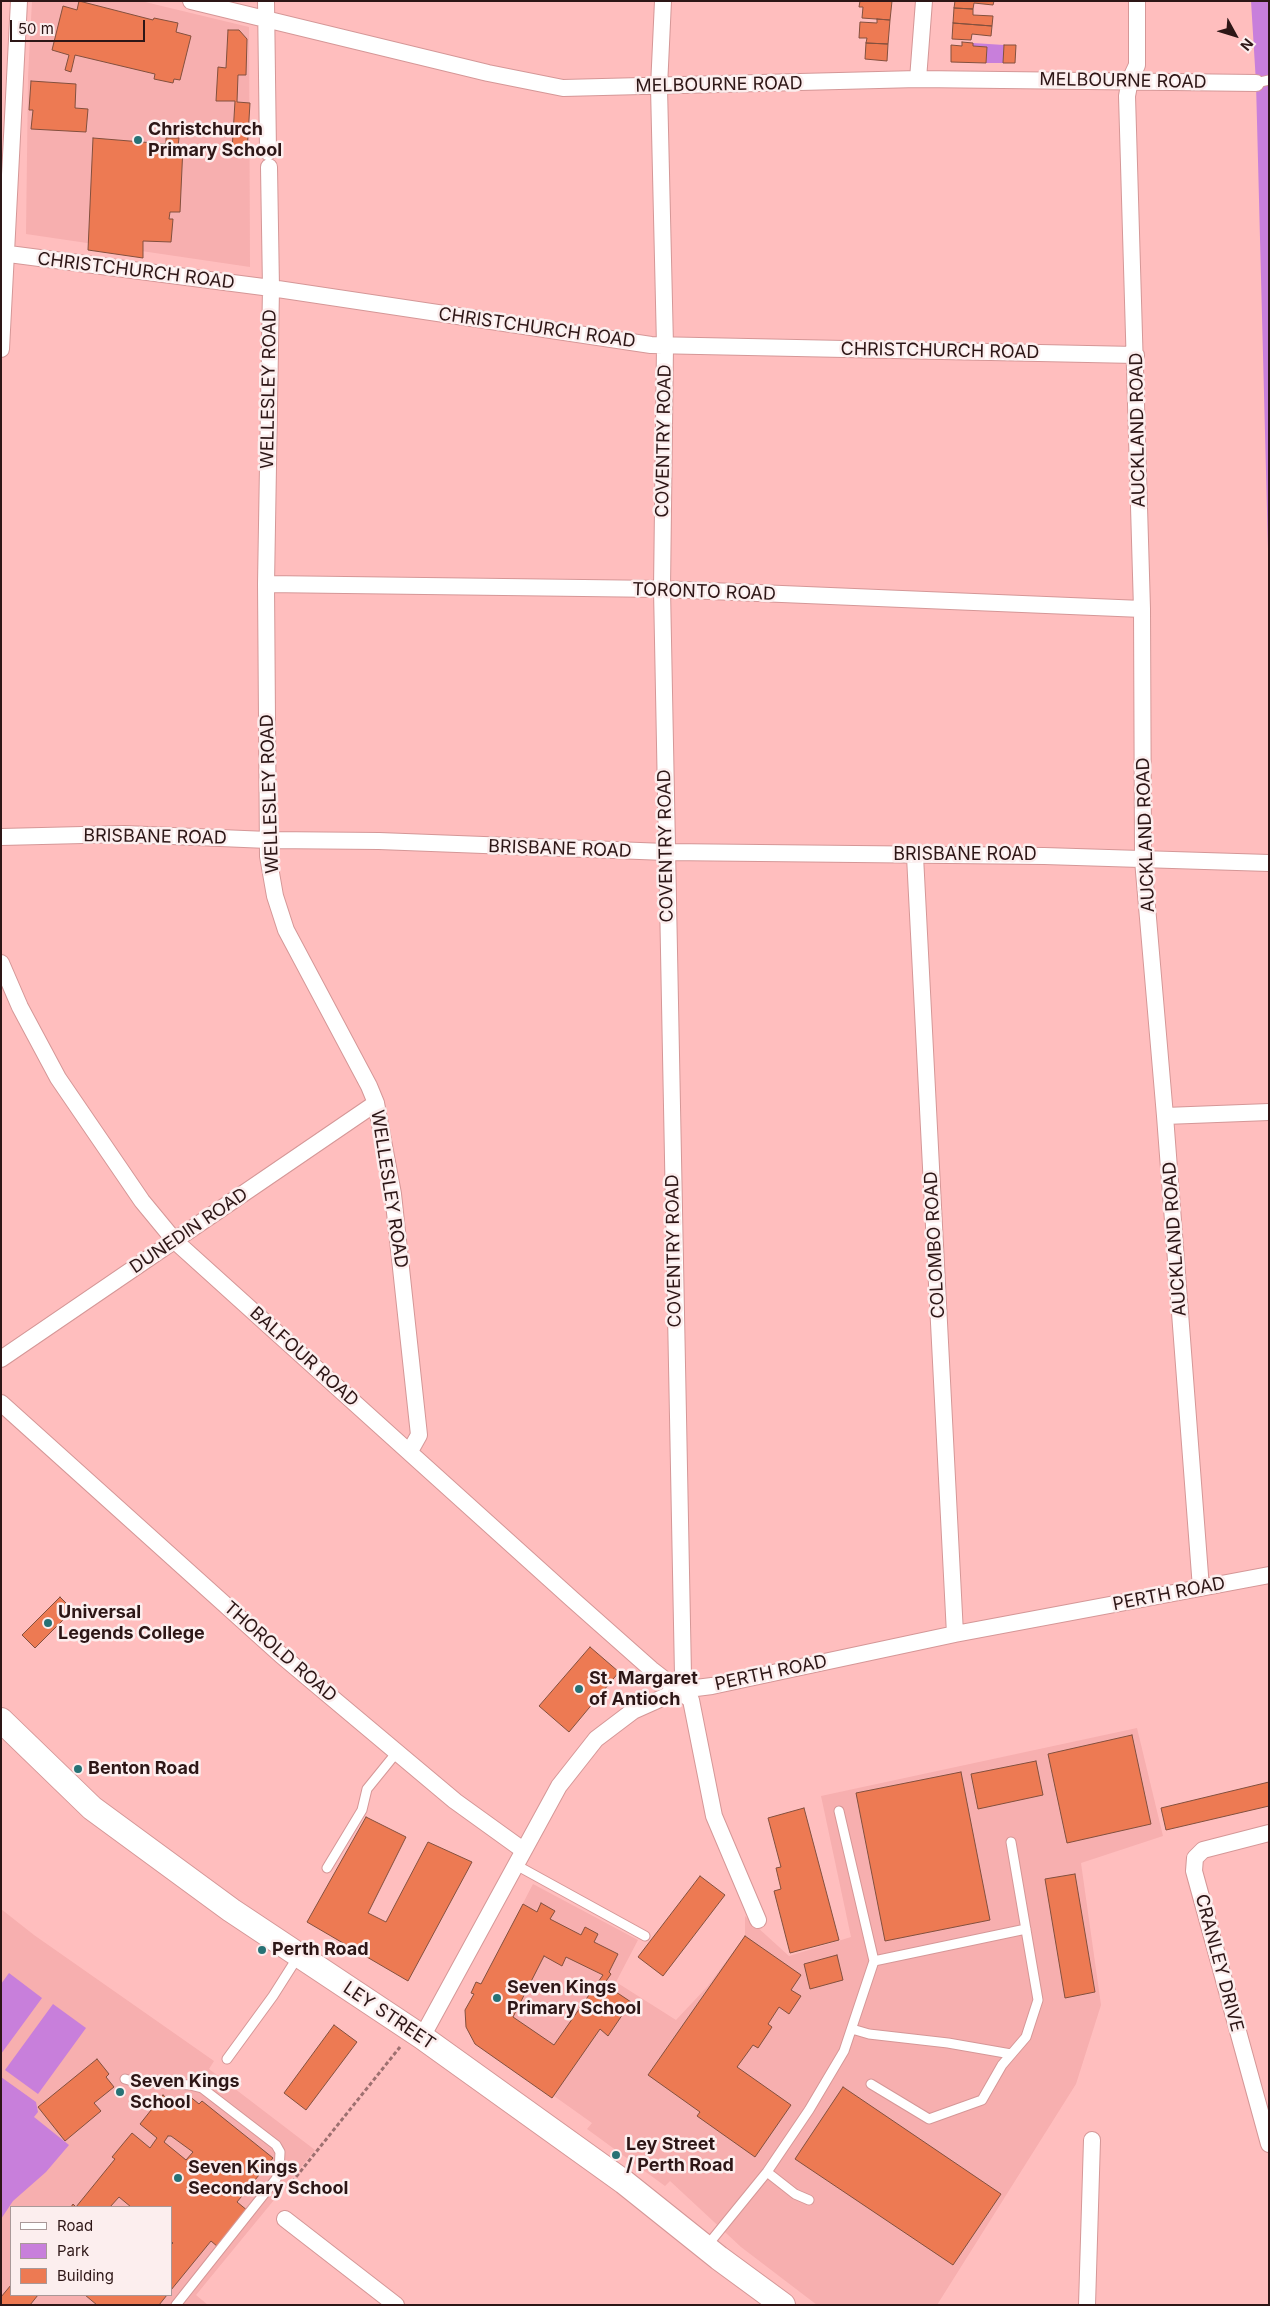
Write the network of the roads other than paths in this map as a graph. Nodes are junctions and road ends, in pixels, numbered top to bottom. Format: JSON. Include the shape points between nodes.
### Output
{"nodes":[{"id":1,"x":19,"y":1,"type":"edge"},
{"id":2,"x":191,"y":1,"type":"edge"},
{"id":3,"x":266,"y":1,"type":"edge"},
{"id":4,"x":663,"y":1,"type":"edge"},
{"id":5,"x":924,"y":1,"type":"edge"},
{"id":6,"x":1137,"y":1,"type":"edge"},
{"id":7,"x":266,"y":19,"type":"junction"},
{"id":8,"x":918,"y":80,"type":"junction"},
{"id":9,"x":1130,"y":80,"type":"junction"},
{"id":10,"x":1262,"y":82,"type":"edge"},
{"id":11,"x":658,"y":87,"type":"junction"},
{"id":12,"x":4,"y":253,"type":"edge"},
{"id":13,"x":271,"y":288,"type":"junction"},
{"id":14,"x":664,"y":346,"type":"junction"},
{"id":15,"x":1,"y":350,"type":"edge"},
{"id":16,"x":1136,"y":355,"type":"junction"},
{"id":17,"x":266,"y":584,"type":"junction"},
{"id":18,"x":662,"y":589,"type":"junction"},
{"id":19,"x":1142,"y":609,"type":"junction"},
{"id":20,"x":1,"y":837,"type":"edge"},
{"id":21,"x":268,"y":840,"type":"junction"},
{"id":22,"x":666,"y":852,"type":"junction"},
{"id":23,"x":915,"y":856,"type":"junction"},
{"id":24,"x":1143,"y":860,"type":"junction"},
{"id":25,"x":1269,"y":863,"type":"edge"},
{"id":26,"x":1,"y":962,"type":"edge"},
{"id":27,"x":376,"y":1104,"type":"junction"},
{"id":28,"x":1269,"y":1112,"type":"edge"},
{"id":29,"x":1166,"y":1116,"type":"junction"},
{"id":30,"x":175,"y":1241,"type":"junction"},
{"id":31,"x":1,"y":1359,"type":"edge"},
{"id":32,"x":1,"y":1403,"type":"edge"},
{"id":33,"x":410,"y":1451,"type":"junction"},
{"id":34,"x":1269,"y":1575,"type":"edge"},
{"id":35,"x":1201,"y":1588,"type":"junction"},
{"id":36,"x":955,"y":1634,"type":"junction"},
{"id":37,"x":680,"y":1690,"type":"junction"},
{"id":38,"x":1,"y":1720,"type":"edge"},
{"id":39,"x":397,"y":1752,"type":"junction"},
{"id":40,"x":839,"y":1811,"type":"dead end"},
{"id":41,"x":1269,"y":1833,"type":"edge"},
{"id":42,"x":1012,"y":1842,"type":"dead end"},
{"id":43,"x":523,"y":1850,"type":"junction"},
{"id":44,"x":516,"y":1865,"type":"junction"},
{"id":45,"x":328,"y":1868,"type":"dead end"},
{"id":46,"x":758,"y":1920,"type":"dead end"},
{"id":47,"x":1026,"y":1929,"type":"junction"},
{"id":48,"x":645,"y":1936,"type":"dead end"},
{"id":49,"x":299,"y":1955,"type":"junction"},
{"id":50,"x":874,"y":1961,"type":"junction"},
{"id":51,"x":852,"y":2029,"type":"junction"},
{"id":52,"x":418,"y":2034,"type":"junction"},
{"id":53,"x":1011,"y":2054,"type":"junction"},
{"id":54,"x":227,"y":2058,"type":"dead end"},
{"id":55,"x":125,"y":2079,"type":"dead end"},
{"id":56,"x":871,"y":2084,"type":"dead end"},
{"id":57,"x":1092,"y":2140,"type":"dead end"},
{"id":58,"x":1269,"y":2144,"type":"edge"},
{"id":59,"x":767,"y":2172,"type":"junction"},
{"id":60,"x":809,"y":2200,"type":"dead end"},
{"id":61,"x":285,"y":2219,"type":"dead end"},
{"id":62,"x":706,"y":2248,"type":"junction"},
{"id":63,"x":772,"y":2302,"type":"edge"},
{"id":64,"x":176,"y":2305,"type":"edge"},
{"id":65,"x":396,"y":2305,"type":"edge"},
{"id":66,"x":1087,"y":2305,"type":"edge"}],
"edges":[{"from":1,"to":12,"type":"street"},
{"from":2,"to":7,"type":"street","name":"MELBOURNE ROAD"},
{"from":3,"to":7,"type":"street","name":"WELLESLEY ROAD"},
{"from":4,"to":11,"type":"street","name":"COVENTRY ROAD"},
{"from":5,"to":8,"type":"street"},
{"from":6,"to":9,"type":"street","name":"AUCKLAND ROAD","via":[[1137,66]]},
{"from":7,"to":11,"type":"street","name":"MELBOURNE ROAD","via":[[544,84],[581,88]]},
{"from":7,"to":13,"type":"street","name":"WELLESLEY ROAD"},
{"from":8,"to":9,"type":"street","name":"MELBOURNE ROAD"},
{"from":8,"to":11,"type":"street","name":"MELBOURNE ROAD"},
{"from":9,"to":10,"type":"street","name":"MELBOURNE ROAD"},
{"from":9,"to":16,"type":"street","name":"AUCKLAND ROAD","via":[[1127,96]]},
{"from":11,"to":14,"type":"street","name":"COVENTRY ROAD"},
{"from":12,"to":13,"type":"street","name":"CHRISTCHURCH ROAD"},
{"from":12,"to":15,"type":"street"},
{"from":13,"to":14,"type":"street","name":"CHRISTCHURCH ROAD","via":[[564,334]]},
{"from":13,"to":17,"type":"street","name":"WELLESLEY ROAD"},
{"from":14,"to":16,"type":"street","name":"CHRISTCHURCH ROAD"},
{"from":14,"to":18,"type":"street","name":"COVENTRY ROAD"},
{"from":16,"to":19,"type":"street","name":"AUCKLAND ROAD"},
{"from":17,"to":18,"type":"street","name":"TORONTO ROAD"},
{"from":17,"to":21,"type":"street","name":"WELLESLEY ROAD"},
{"from":18,"to":19,"type":"street","name":"TORONTO ROAD"},
{"from":18,"to":22,"type":"street","name":"COVENTRY ROAD"},
{"from":19,"to":24,"type":"street","name":"AUCKLAND ROAD"},
{"from":20,"to":21,"type":"street","name":"BRISBANE ROAD","via":[[124,834]]},
{"from":21,"to":22,"type":"street","name":"BRISBANE ROAD"},
{"from":21,"to":27,"type":"street","name":"WELLESLEY ROAD","via":[[275,896],[286,930]]},
{"from":22,"to":23,"type":"street","name":"BRISBANE ROAD"},
{"from":22,"to":37,"type":"street","name":"COVENTRY ROAD","via":[[683,1665]]},
{"from":23,"to":24,"type":"street","name":"BRISBANE ROAD"},
{"from":23,"to":36,"type":"street","name":"COLOMBO ROAD"},
{"from":24,"to":25,"type":"street","name":"BRISBANE ROAD"},
{"from":24,"to":29,"type":"street","name":"AUCKLAND ROAD"},
{"from":26,"to":30,"type":"street","name":"BALFOUR ROAD","via":[[20,1007],[58,1078],[142,1201]]},
{"from":27,"to":30,"type":"street","name":"DUNEDIN ROAD"},
{"from":27,"to":33,"type":"street","name":"WELLESLEY ROAD","via":[[393,1194],[419,1435]]},
{"from":28,"to":29,"type":"street"},
{"from":29,"to":35,"type":"street","name":"AUCKLAND ROAD"},
{"from":30,"to":31,"type":"street","name":"DUNEDIN ROAD"},
{"from":30,"to":33,"type":"street","name":"BALFOUR ROAD"},
{"from":32,"to":39,"type":"street","name":"THOROLD ROAD","via":[[281,1655]]},
{"from":33,"to":37,"type":"street","name":"BALFOUR ROAD","via":[[644,1663]]},
{"from":34,"to":35,"type":"street","name":"PERTH ROAD"},
{"from":35,"to":36,"type":"street","name":"PERTH ROAD"},
{"from":36,"to":37,"type":"street","name":"PERTH ROAD"},
{"from":37,"to":43,"type":"street","name":"PERTH ROAD","via":[[633,1711],[596,1739],[559,1786]]},
{"from":37,"to":46,"type":"street","name":"BALFOUR ROAD","via":[[691,1700],[694,1711],[714,1816]]},
{"from":38,"to":49,"type":"street","name":"LEY STREET","via":[[92,1808]]},
{"from":39,"to":43,"type":"street","name":"THOROLD ROAD","via":[[455,1801]]},
{"from":39,"to":45,"type":"lane","via":[[367,1789],[362,1810]]},
{"from":40,"to":50,"type":"lane"},
{"from":41,"to":58,"type":"street","name":"CRANLEY DRIVE","via":[[1203,1850],[1195,1858],[1194,1871]]},
{"from":42,"to":47,"type":"lane"},
{"from":43,"to":44,"type":"street","name":"PERTH ROAD"},
{"from":44,"to":48,"type":"lane"},
{"from":44,"to":52,"type":"street","name":"PERTH ROAD"},
{"from":47,"to":50,"type":"lane"},
{"from":47,"to":53,"type":"lane","via":[[1038,2000],[1026,2036]]},
{"from":49,"to":52,"type":"street","name":"LEY STREET"},
{"from":49,"to":54,"type":"lane"},
{"from":50,"to":51,"type":"lane"},
{"from":51,"to":53,"type":"lane"},
{"from":51,"to":59,"type":"lane","via":[[844,2051],[809,2110]]},
{"from":52,"to":62,"type":"street","name":"LEY STREET","via":[[624,2182]]},
{"from":53,"to":56,"type":"lane","via":[[982,2100],[929,2119]]},
{"from":55,"to":64,"type":"lane","via":[[202,2088],[276,2145],[280,2152],[276,2179]]},
{"from":57,"to":66,"type":"street"},
{"from":59,"to":60,"type":"lane","via":[[795,2194]]},
{"from":59,"to":62,"type":"lane"},
{"from":61,"to":65,"type":"street"},
{"from":62,"to":63,"type":"street","name":"LEY STREET"}]}
